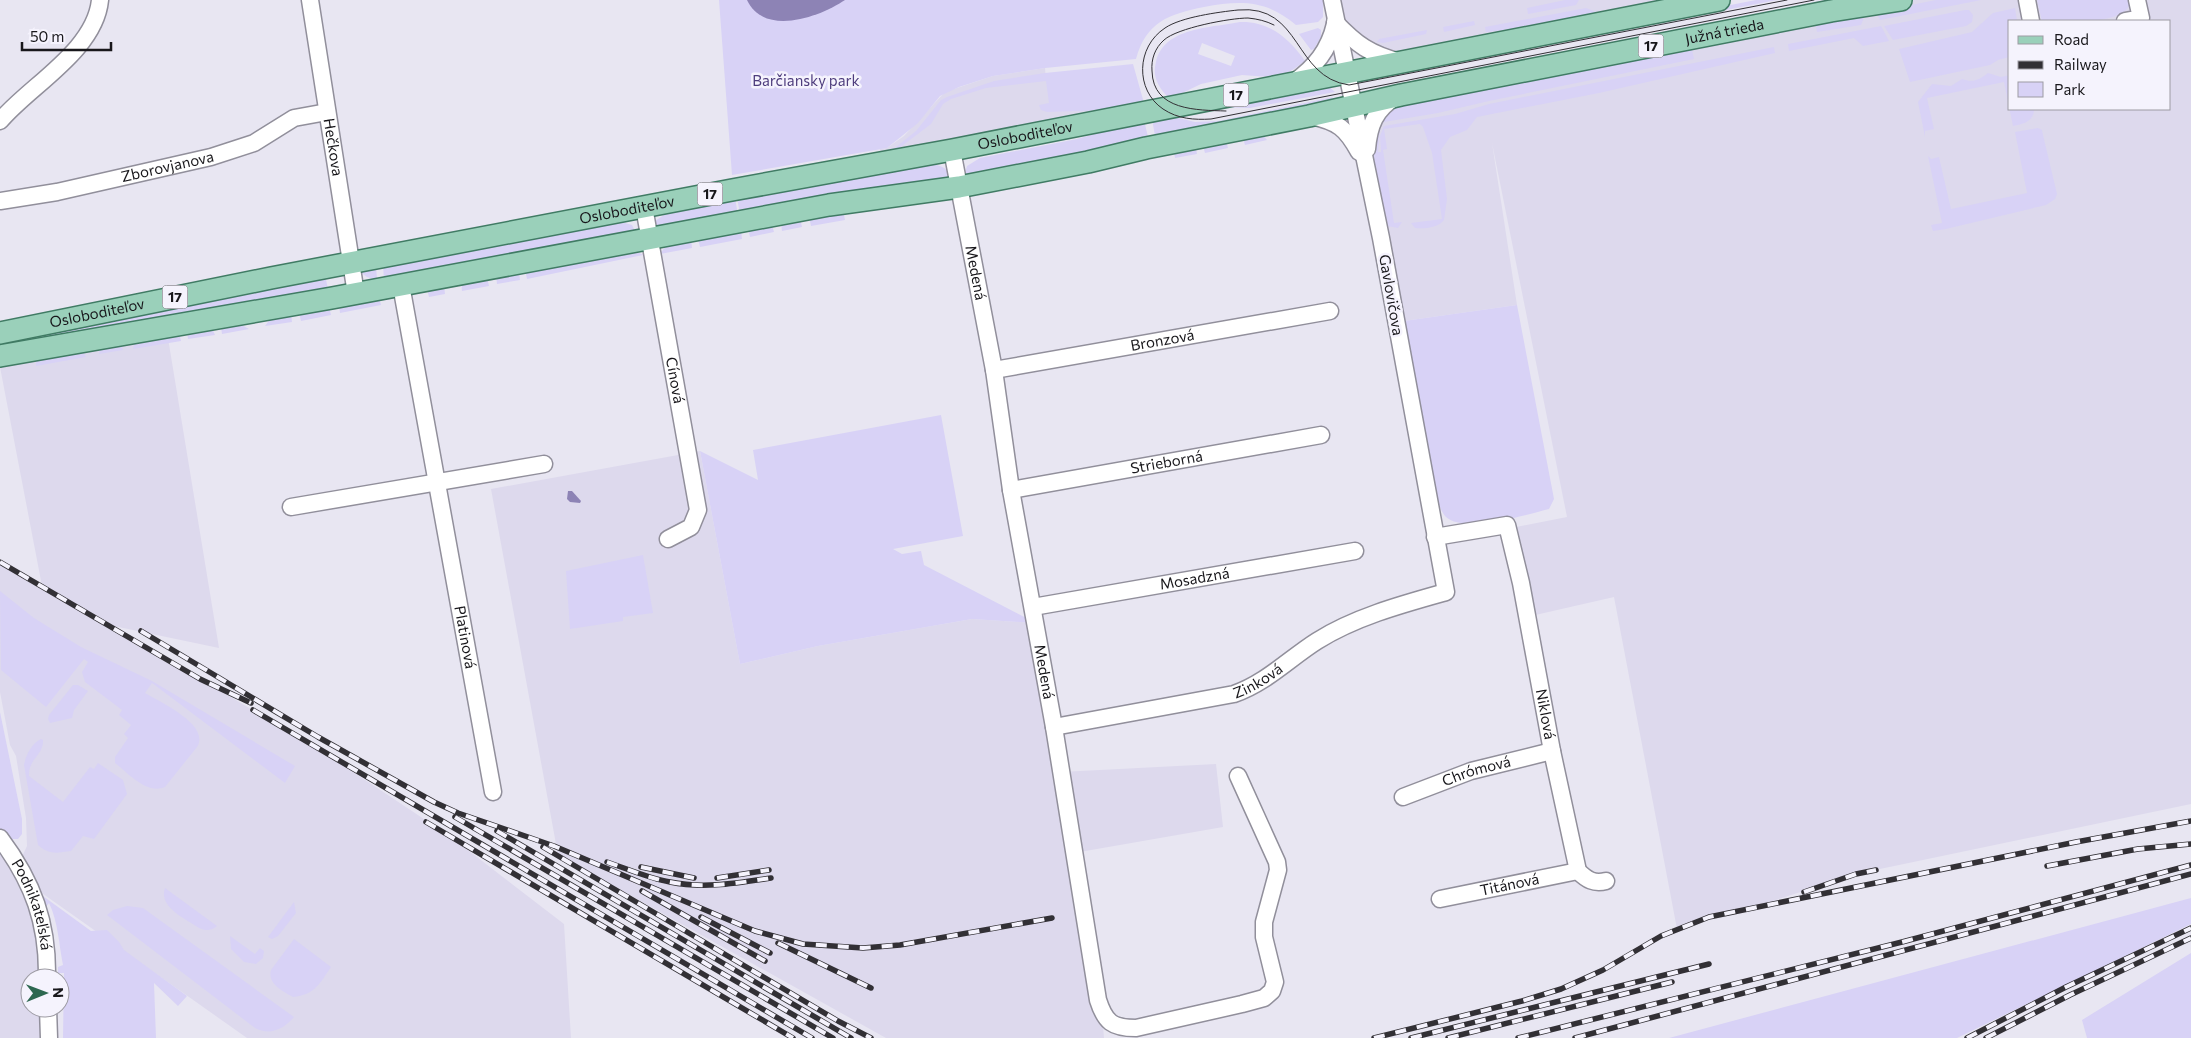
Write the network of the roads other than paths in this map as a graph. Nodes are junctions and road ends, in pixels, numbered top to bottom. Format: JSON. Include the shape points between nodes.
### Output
{"nodes":[{"id":1,"x":100,"y":0,"type":"edge"},
{"id":2,"x":310,"y":0,"type":"edge"},
{"id":3,"x":1332,"y":0,"type":"edge"},
{"id":4,"x":1719,"y":0,"type":"edge"},
{"id":5,"x":1902,"y":0,"type":"edge"},
{"id":6,"x":2027,"y":0,"type":"edge"},
{"id":7,"x":2137,"y":0,"type":"edge"},
{"id":8,"x":2031,"y":20,"type":"edge"},
{"id":9,"x":2130,"y":20,"type":"edge"},
{"id":10,"x":1336,"y":22,"type":"junction"},
{"id":11,"x":1402,"y":63,"type":"junction"},
{"id":12,"x":1347,"y":74,"type":"junction"},
{"id":13,"x":1292,"y":84,"type":"junction"},
{"id":14,"x":1401,"y":95,"type":"junction"},
{"id":15,"x":1354,"y":106,"type":"junction"},
{"id":16,"x":327,"y":112,"type":"junction"},
{"id":17,"x":1,"y":116,"type":"edge"},
{"id":18,"x":1309,"y":116,"type":"junction"},
{"id":19,"x":952,"y":150,"type":"junction"},
{"id":20,"x":1366,"y":164,"type":"junction"},
{"id":21,"x":959,"y":187,"type":"junction"},
{"id":22,"x":0,"y":201,"type":"edge"},
{"id":23,"x":644,"y":207,"type":"junction"},
{"id":24,"x":650,"y":238,"type":"junction"},
{"id":25,"x":350,"y":263,"type":"junction"},
{"id":26,"x":401,"y":286,"type":"junction"},
{"id":27,"x":356,"y":294,"type":"junction"},
{"id":28,"x":1330,"y":311,"type":"dead end"},
{"id":29,"x":0,"y":333,"type":"edge"},
{"id":30,"x":0,"y":356,"type":"edge"},
{"id":31,"x":994,"y":370,"type":"junction"},
{"id":32,"x":1322,"y":435,"type":"dead end"},
{"id":33,"x":544,"y":464,"type":"dead end"},
{"id":34,"x":436,"y":482,"type":"junction"},
{"id":35,"x":1011,"y":490,"type":"junction"},
{"id":36,"x":291,"y":507,"type":"dead end"},
{"id":37,"x":1435,"y":537,"type":"junction"},
{"id":38,"x":668,"y":540,"type":"dead end"},
{"id":39,"x":1355,"y":551,"type":"dead end"},
{"id":40,"x":1446,"y":592,"type":"joint"},
{"id":41,"x":1033,"y":607,"type":"junction"},
{"id":42,"x":1054,"y":727,"type":"junction"},
{"id":43,"x":1552,"y":751,"type":"junction"},
{"id":44,"x":1238,"y":776,"type":"dead end"},
{"id":45,"x":493,"y":792,"type":"dead end"},
{"id":46,"x":1403,"y":797,"type":"dead end"},
{"id":47,"x":0,"y":838,"type":"edge"},
{"id":48,"x":1578,"y":871,"type":"junction"},
{"id":49,"x":1606,"y":881,"type":"dead end"},
{"id":50,"x":1440,"y":898,"type":"dead end"},
{"id":51,"x":48,"y":968,"type":"edge"},
{"id":52,"x":48,"y":1018,"type":"edge"},
{"id":53,"x":49,"y":1038,"type":"edge"}],
"edges":[{"from":1,"to":17,"type":"street","via":[[92,24],[71,53],[49,78]]},
{"from":2,"to":16,"type":"street","name":"Hečkova"},
{"from":3,"to":10,"type":"street","name":"Gavlovičova"},
{"from":4,"to":11,"type":"main road","number":"17"},
{"from":5,"to":14,"type":"main road","name":"Južná trieda","number":"17","via":[[1831,10]]},
{"from":6,"to":8,"type":"street"},
{"from":7,"to":9,"type":"street","via":[[2141,18]]},
{"from":10,"to":11,"type":"street","via":[[1365,49]]},
{"from":10,"to":12,"type":"street","name":"Gavlovičova"},
{"from":10,"to":13,"type":"street","via":[[1332,38],[1321,57]]},
{"from":11,"to":12,"type":"main road","name":"Osloboditeľov","number":"17"},
{"from":12,"to":13,"type":"main road","name":"Osloboditeľov","number":"17"},
{"from":12,"to":15,"type":"street","name":"Gavlovičova"},
{"from":13,"to":19,"type":"main road","name":"Osloboditeľov","number":"17"},
{"from":14,"to":15,"type":"main road","name":"Osloboditeľov","number":"17"},
{"from":14,"to":20,"type":"street","via":[[1386,103],[1373,120]]},
{"from":15,"to":18,"type":"main road","name":"Osloboditeľov","number":"17"},
{"from":15,"to":20,"type":"street","name":"Gavlovičova"},
{"from":16,"to":22,"type":"street","name":"Zborovjanova","via":[[294,118],[254,143],[211,157],[57,192]]},
{"from":16,"to":25,"type":"street","name":"Hečkova"},
{"from":18,"to":20,"type":"street","via":[[1341,127],[1350,135]]},
{"from":18,"to":21,"type":"main road","name":"Osloboditeľov","number":"17"},
{"from":19,"to":21,"type":"street","name":"Medená"},
{"from":19,"to":23,"type":"main road","name":"Osloboditeľov","number":"17"},
{"from":20,"to":37,"type":"street","name":"Gavlovičova"},
{"from":21,"to":24,"type":"main road","name":"Osloboditeľov","number":"17","via":[[829,205]]},
{"from":21,"to":31,"type":"street","name":"Medená"},
{"from":23,"to":24,"type":"street","name":"Cínová"},
{"from":23,"to":25,"type":"main road","name":"Osloboditeľov","number":"17"},
{"from":24,"to":26,"type":"main road","name":"Osloboditeľov","number":"17"},
{"from":24,"to":38,"type":"street","name":"Cínová","via":[[698,510],[691,526]]},
{"from":25,"to":27,"type":"street","name":"Hečkova"},
{"from":25,"to":29,"type":"main road","name":"Osloboditeľov","number":"17"},
{"from":26,"to":27,"type":"main road","name":"Osloboditeľov","number":"17"},
{"from":26,"to":34,"type":"street","name":"Platinová"},
{"from":27,"to":30,"type":"main road","name":"Osloboditeľov","number":"17"},
{"from":28,"to":31,"type":"street","name":"Bronzová"},
{"from":31,"to":35,"type":"street","name":"Medená"},
{"from":32,"to":35,"type":"street","name":"Strieborná"},
{"from":33,"to":34,"type":"street"},
{"from":34,"to":36,"type":"street"},
{"from":34,"to":45,"type":"street","name":"Platinová"},
{"from":35,"to":41,"type":"street","name":"Medená"},
{"from":37,"to":40,"type":"street","name":"Gavlovičova"},
{"from":37,"to":43,"type":"street","name":"Niklová","via":[[1507,525]]},
{"from":39,"to":41,"type":"street","name":"Mosadzná"},
{"from":40,"to":42,"type":"street","name":"Zinková","via":[[1341,628],[1318,640],[1250,689]]},
{"from":41,"to":42,"type":"street","name":"Medená"},
{"from":42,"to":44,"type":"street","name":"Medená","via":[[1098,1000],[1102,1014],[1110,1023],[1122,1028],[1136,1028],[1250,1002],[1264,998],[1272,991],[1275,982],[1264,937],[1264,922],[1278,870],[1277,862]]},
{"from":43,"to":46,"type":"street","name":"Chrómová","via":[[1471,771]]},
{"from":43,"to":48,"type":"street","name":"Niklová"},
{"from":47,"to":51,"type":"street","name":"Podnikateľská","via":[[19,864],[38,907]]},
{"from":48,"to":49,"type":"street","via":[[1587,880]]},
{"from":48,"to":50,"type":"street","name":"Titánová"},
{"from":52,"to":53,"type":"street"}]}
